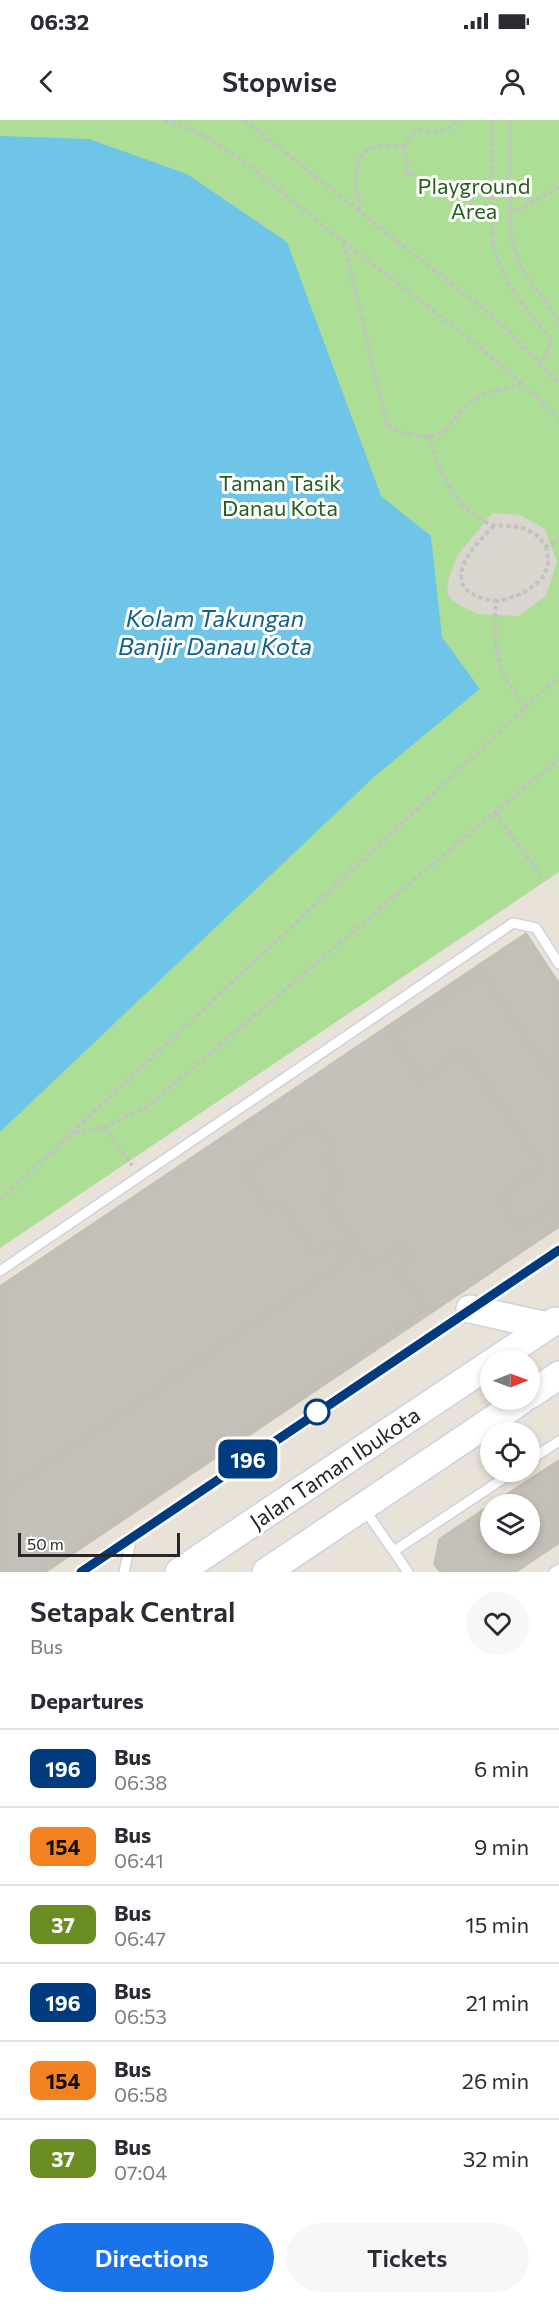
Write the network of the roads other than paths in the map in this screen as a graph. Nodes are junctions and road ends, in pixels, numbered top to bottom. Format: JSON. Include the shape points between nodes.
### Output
{"nodes":[{"id":1,"x":559,"y":963,"type":"edge"},
{"id":2,"x":559,"y":1250,"type":"edge"},
{"id":3,"x":0,"y":1271,"type":"edge"},
{"id":4,"x":470,"y":1309,"type":"junction"},
{"id":5,"x":553,"y":1323,"type":"edge"},
{"id":6,"x":511,"y":1350,"type":"edge"},
{"id":7,"x":480,"y":1371,"type":"edge"},
{"id":8,"x":559,"y":1375,"type":"edge"},
{"id":9,"x":540,"y":1388,"type":"edge"},
{"id":10,"x":507,"y":1410,"type":"edge"},
{"id":11,"x":559,"y":1441,"type":"edge"},
{"id":12,"x":540,"y":1454,"type":"edge"},
{"id":13,"x":498,"y":1482,"type":"edge"},
{"id":14,"x":363,"y":1507,"type":"junction"},
{"id":15,"x":132,"y":1537,"type":"junction"},
{"id":16,"x":394,"y":1551,"type":"junction"},
{"id":17,"x":559,"y":1569,"type":"edge"},
{"id":18,"x":81,"y":1572,"type":"edge"},
{"id":19,"x":124,"y":1572,"type":"edge"},
{"id":20,"x":179,"y":1572,"type":"edge"},
{"id":21,"x":266,"y":1572,"type":"edge"},
{"id":22,"x":408,"y":1572,"type":"edge"},
{"id":23,"x":554,"y":1572,"type":"edge"}],
"edges":[{"from":1,"to":3,"type":"lane","via":[[536,928],[513,923]]},
{"from":2,"to":4,"type":"lane"},
{"from":4,"to":5,"type":"main road"},
{"from":4,"to":15,"type":"lane"},
{"from":5,"to":6,"type":"main road"},
{"from":7,"to":20,"type":"main road","name":"Jalan Taman Ibukota"},
{"from":8,"to":9,"type":"main road"},
{"from":10,"to":14,"type":"main road"},
{"from":11,"to":12,"type":"lane"},
{"from":13,"to":16,"type":"lane"},
{"from":14,"to":16,"type":"lane"},
{"from":14,"to":21,"type":"main road"},
{"from":15,"to":18,"type":"lane"},
{"from":15,"to":19,"type":"lane"},
{"from":16,"to":22,"type":"lane"},
{"from":17,"to":23,"type":"lane"}]}
